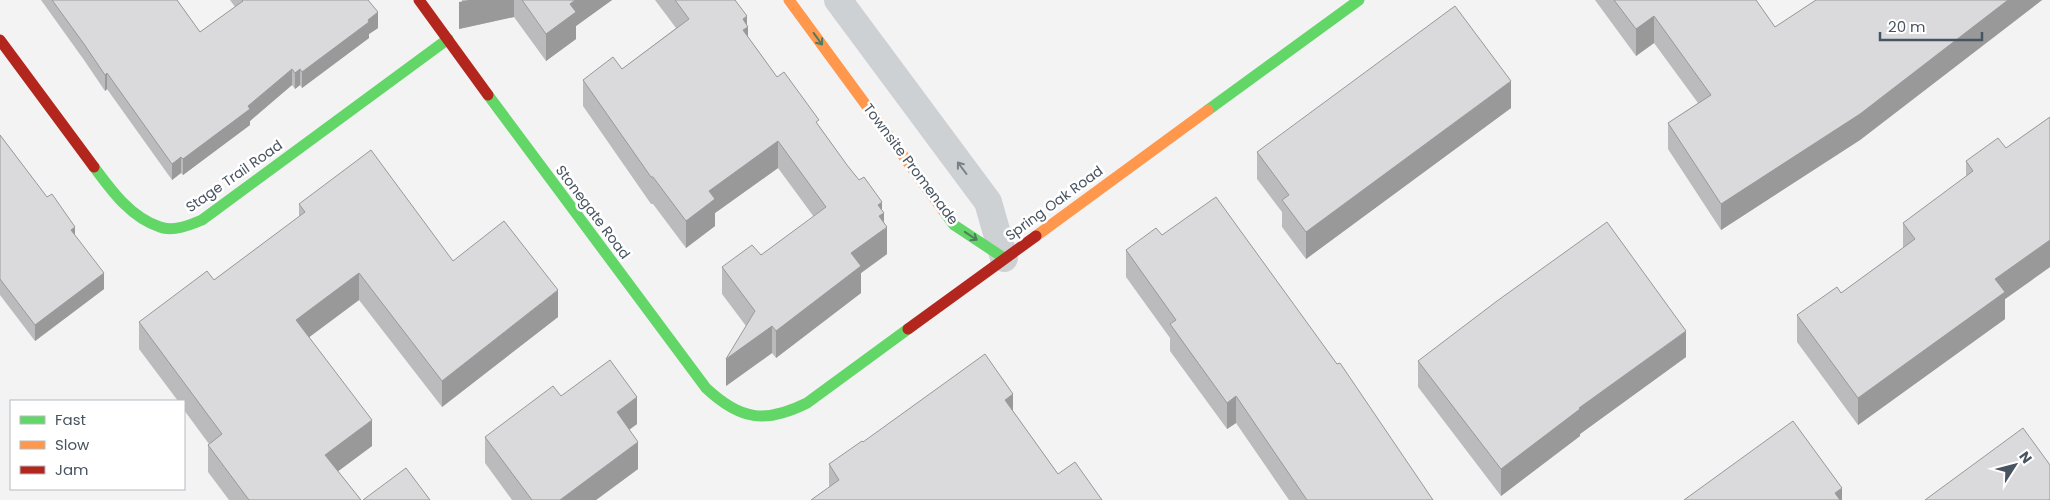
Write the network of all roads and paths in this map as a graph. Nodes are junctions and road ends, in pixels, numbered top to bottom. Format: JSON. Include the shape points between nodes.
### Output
{"nodes":[{"id":1,"x":419,"y":0,"type":"edge"},
{"id":2,"x":789,"y":0,"type":"edge"},
{"id":3,"x":838,"y":0,"type":"edge"},
{"id":4,"x":1359,"y":0,"type":"edge"},
{"id":5,"x":448,"y":39,"type":"junction"},
{"id":6,"x":0,"y":40,"type":"edge"},
{"id":7,"x":1004,"y":258,"type":"junction"},
{"id":8,"x":762,"y":418,"type":"joint"}],
"edges":[{"from":1,"to":5,"type":"street","name":"Stonegate Road"},
{"from":2,"to":7,"type":"street","name":"Townsite Promenade","one_way":true,"via":[[954,225]]},
{"from":7,"to":3,"type":"street","one_way":true,"via":[[988,202]]},
{"from":4,"to":7,"type":"street","name":"Spring Oak Road"},
{"from":5,"to":6,"type":"street","name":"Stage Trail Road","via":[[202,220],[184,227],[161,228],[136,215],[113,193]]},
{"from":5,"to":8,"type":"street","name":"Stonegate Road","via":[[706,388],[729,409]]},
{"from":7,"to":8,"type":"street","name":"Spring Oak Road","via":[[807,403],[792,412]]}]}
